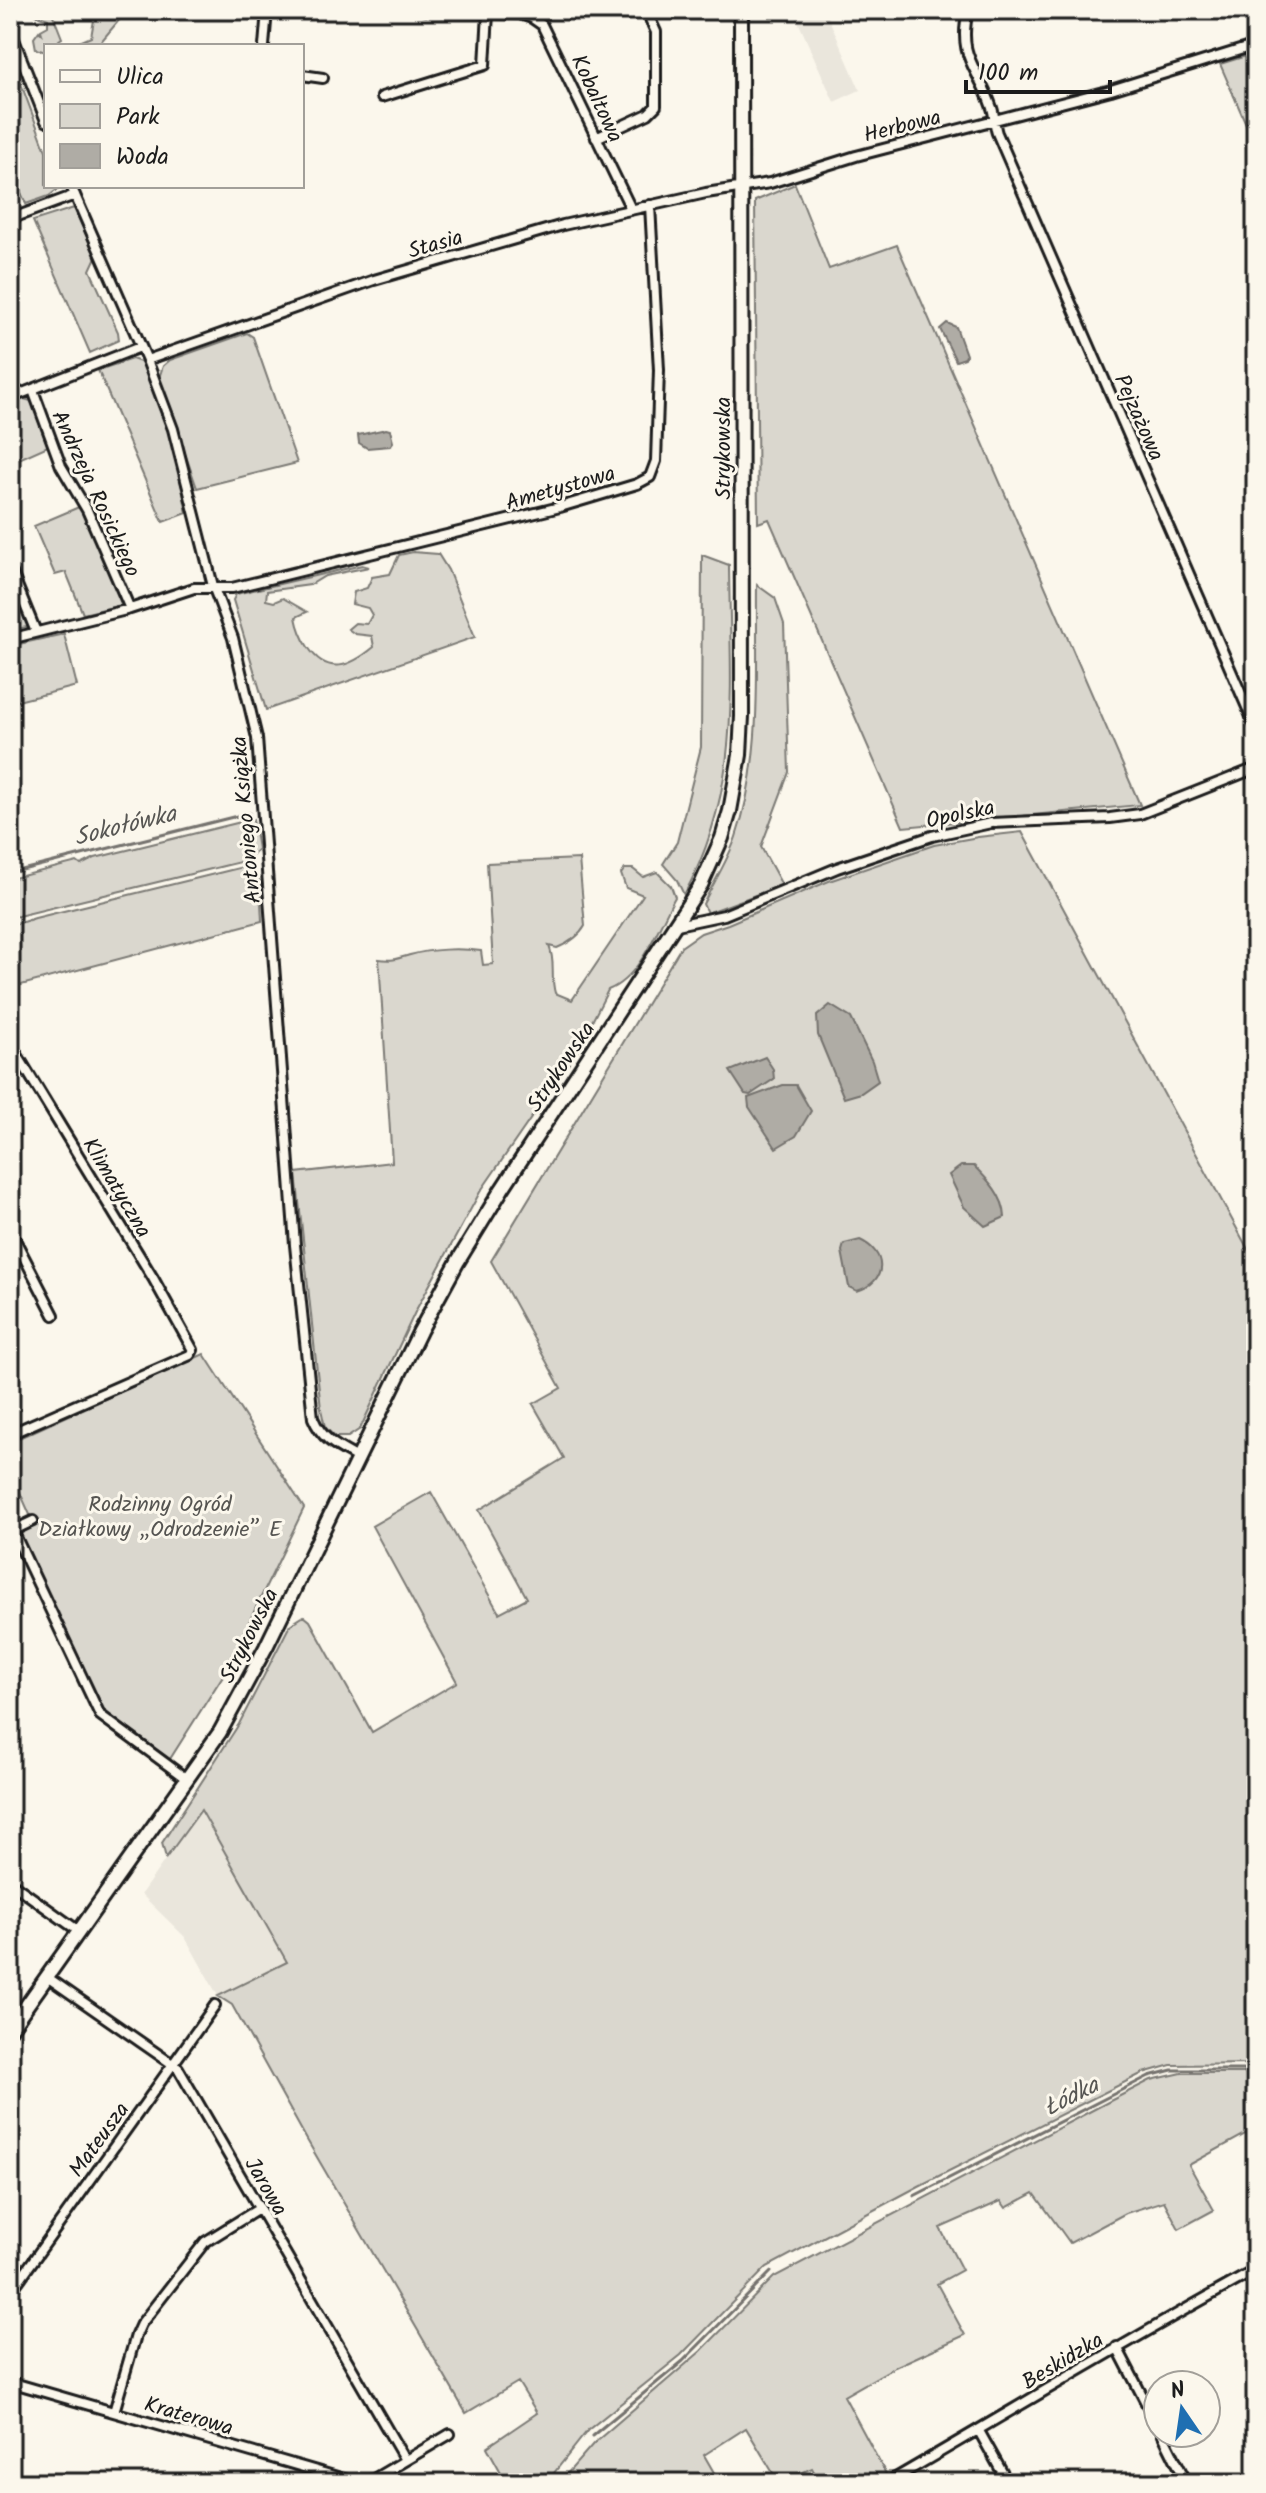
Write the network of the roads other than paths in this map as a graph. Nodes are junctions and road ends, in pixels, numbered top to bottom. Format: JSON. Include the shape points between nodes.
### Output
{"nodes":[{"id":1,"x":267,"y":10,"type":"edge"},
{"id":2,"x":425,"y":10,"type":"edge"},
{"id":3,"x":741,"y":10,"type":"edge"},
{"id":4,"x":968,"y":10,"type":"edge"},
{"id":5,"x":508,"y":11,"type":"edge"},
{"id":6,"x":488,"y":13,"type":"junction"},
{"id":7,"x":650,"y":19,"type":"dead end"},
{"id":8,"x":10,"y":29,"type":"edge"},
{"id":9,"x":264,"y":44,"type":"edge"},
{"id":10,"x":1256,"y":45,"type":"edge"},
{"id":11,"x":21,"y":57,"type":"junction"},
{"id":12,"x":10,"y":62,"type":"edge"},
{"id":13,"x":304,"y":75,"type":"edge"},
{"id":14,"x":323,"y":78,"type":"dead end"},
{"id":15,"x":382,"y":97,"type":"dead end"},
{"id":16,"x":44,"y":116,"type":"edge"},
{"id":17,"x":994,"y":120,"type":"junction"},
{"id":18,"x":596,"y":138,"type":"junction"},
{"id":19,"x":741,"y":187,"type":"junction"},
{"id":20,"x":73,"y":191,"type":"edge"},
{"id":21,"x":650,"y":205,"type":"junction"},
{"id":22,"x":631,"y":209,"type":"junction"},
{"id":23,"x":10,"y":219,"type":"edge"},
{"id":24,"x":140,"y":347,"type":"junction"},
{"id":25,"x":147,"y":360,"type":"junction"},
{"id":26,"x":33,"y":390,"type":"junction"},
{"id":27,"x":10,"y":398,"type":"edge"},
{"id":28,"x":10,"y":568,"type":"edge"},
{"id":29,"x":213,"y":586,"type":"junction"},
{"id":30,"x":130,"y":609,"type":"junction"},
{"id":31,"x":36,"y":632,"type":"junction"},
{"id":32,"x":10,"y":639,"type":"edge"},
{"id":33,"x":1256,"y":728,"type":"edge"},
{"id":34,"x":1256,"y":768,"type":"edge"},
{"id":35,"x":677,"y":925,"type":"junction"},
{"id":36,"x":10,"y":1043,"type":"edge"},
{"id":37,"x":10,"y":1230,"type":"edge"},
{"id":38,"x":54,"y":1315,"type":"dead end"},
{"id":39,"x":10,"y":1434,"type":"edge"},
{"id":40,"x":358,"y":1458,"type":"junction"},
{"id":41,"x":33,"y":1521,"type":"dead end"},
{"id":42,"x":12,"y":1532,"type":"edge"},
{"id":43,"x":188,"y":1780,"type":"junction"},
{"id":44,"x":10,"y":1882,"type":"edge"},
{"id":45,"x":80,"y":1932,"type":"junction"},
{"id":46,"x":47,"y":1977,"type":"junction"},
{"id":47,"x":215,"y":2005,"type":"dead end"},
{"id":48,"x":10,"y":2029,"type":"edge"},
{"id":49,"x":174,"y":2064,"type":"junction"},
{"id":50,"x":260,"y":2208,"type":"junction"},
{"id":51,"x":1256,"y":2270,"type":"edge"},
{"id":52,"x":10,"y":2293,"type":"edge"},
{"id":53,"x":1117,"y":2347,"type":"junction"},
{"id":54,"x":10,"y":2382,"type":"edge"},
{"id":55,"x":1142,"y":2395,"type":"edge"},
{"id":56,"x":114,"y":2412,"type":"junction"},
{"id":57,"x":979,"y":2431,"type":"junction"},
{"id":58,"x":450,"y":2434,"type":"dead end"},
{"id":59,"x":1170,"y":2449,"type":"edge"},
{"id":60,"x":405,"y":2460,"type":"junction"},
{"id":61,"x":359,"y":2483,"type":"edge"},
{"id":62,"x":887,"y":2483,"type":"edge"},
{"id":63,"x":1008,"y":2483,"type":"edge"},
{"id":64,"x":1187,"y":2483,"type":"edge"}],
"edges":[{"from":1,"to":9,"type":"street"},
{"from":2,"to":6,"type":"street","name":"Kobaltowa"},
{"from":3,"to":19,"type":"main road","name":"Strykowska"},
{"from":4,"to":17,"type":"street","name":"Pejzażowa","via":[[963,38]]},
{"from":5,"to":6,"type":"street","name":"Kobaltowa"},
{"from":5,"to":18,"type":"street","name":"Kobaltowa","via":[[532,18],[545,30]]},
{"from":6,"to":15,"type":"street","via":[[485,65]]},
{"from":7,"to":18,"type":"street","via":[[656,32],[656,106]]},
{"from":8,"to":11,"type":"street"},
{"from":10,"to":17,"type":"street","name":"Herbowa"},
{"from":11,"to":12,"type":"street"},
{"from":11,"to":16,"type":"street"},
{"from":13,"to":14,"type":"street"},
{"from":17,"to":19,"type":"street","name":"Herbowa"},
{"from":17,"to":33,"type":"street","name":"Pejzażowa"},
{"from":18,"to":22,"type":"street","name":"Kobaltowa"},
{"from":19,"to":21,"type":"street","name":"Stasia"},
{"from":19,"to":35,"type":"main road","name":"Strykowska","via":[[740,755],[722,838]]},
{"from":20,"to":23,"type":"street"},
{"from":20,"to":24,"type":"street","name":"Antoniego Książka"},
{"from":21,"to":22,"type":"street","name":"Stasia"},
{"from":21,"to":29,"type":"street","name":"Ametystowa","via":[[659,370],[656,461],[650,477],[560,507],[232,588]]},
{"from":22,"to":25,"type":"street","name":"Stasia","via":[[374,280]]},
{"from":24,"to":25,"type":"street","name":"Antoniego Książka"},
{"from":24,"to":26,"type":"street"},
{"from":25,"to":29,"type":"street","name":"Antoniego Książka","via":[[177,441]]},
{"from":26,"to":27,"type":"street"},
{"from":26,"to":30,"type":"street","name":"Andrzeja Rosickiego","via":[[61,466],[85,505]]},
{"from":28,"to":31,"type":"street"},
{"from":29,"to":30,"type":"street"},
{"from":29,"to":40,"type":"street","name":"Antoniego Książka","via":[[233,638],[258,747],[313,1418],[329,1442]]},
{"from":30,"to":31,"type":"street"},
{"from":31,"to":32,"type":"street"},
{"from":34,"to":35,"type":"street","name":"Opolska","via":[[1140,814],[991,823],[932,836],[724,915]]},
{"from":35,"to":40,"type":"main road","name":"Strykowska","via":[[480,1225]]},
{"from":36,"to":39,"type":"street","name":"Klimatyczna","via":[[193,1350]]},
{"from":37,"to":38,"type":"street"},
{"from":40,"to":43,"type":"main road","name":"Strykowska","via":[[252,1675]]},
{"from":41,"to":42,"type":"street"},
{"from":42,"to":43,"type":"street","via":[[100,1715]]},
{"from":43,"to":45,"type":"main road","name":"Strykowska"},
{"from":44,"to":45,"type":"street"},
{"from":45,"to":46,"type":"main road","name":"Strykowska"},
{"from":46,"to":48,"type":"main road","name":"Strykowska"},
{"from":46,"to":49,"type":"street","name":"Jarowa"},
{"from":47,"to":49,"type":"street","name":"Mateusza"},
{"from":49,"to":50,"type":"street","name":"Jarowa"},
{"from":49,"to":52,"type":"street","name":"Mateusza"},
{"from":50,"to":56,"type":"street","via":[[205,2242],[141,2324]]},
{"from":50,"to":60,"type":"street","name":"Jarowa"},
{"from":51,"to":53,"type":"street","name":"Beskidzka"},
{"from":53,"to":55,"type":"street"},
{"from":53,"to":57,"type":"street","name":"Beskidzka"},
{"from":54,"to":56,"type":"street","name":"Kraterowa"},
{"from":56,"to":61,"type":"street","name":"Kraterowa"},
{"from":57,"to":62,"type":"street","name":"Beskidzka"},
{"from":57,"to":63,"type":"street"},
{"from":58,"to":60,"type":"street","name":"Kraterowa"},
{"from":59,"to":64,"type":"street"},
{"from":60,"to":61,"type":"street","name":"Kraterowa"}]}
